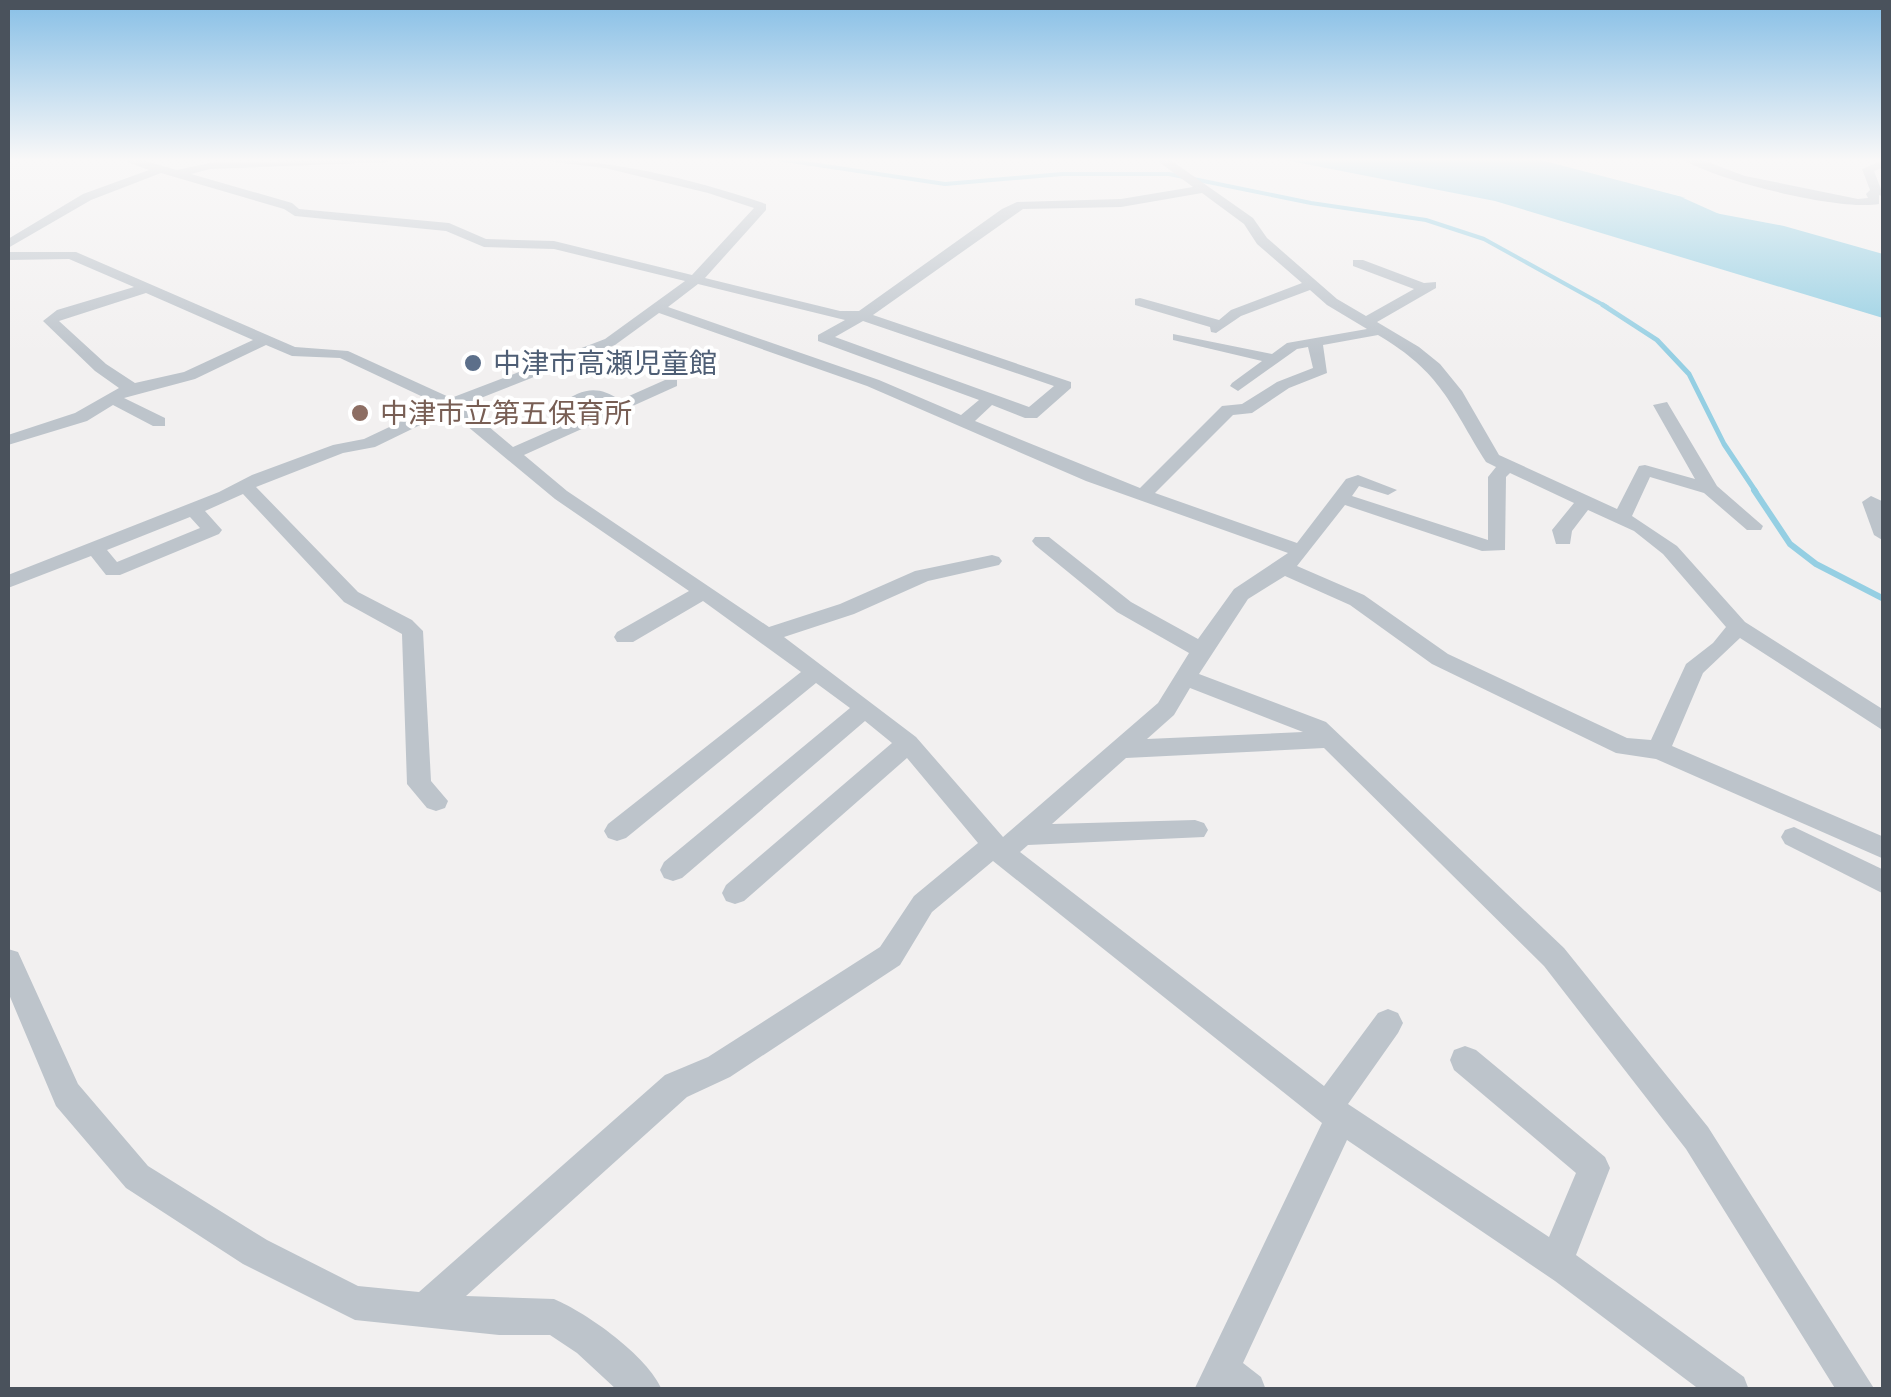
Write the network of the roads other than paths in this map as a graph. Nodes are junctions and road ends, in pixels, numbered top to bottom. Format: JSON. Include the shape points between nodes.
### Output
{"nodes":[{"id":1,"x":42,"y":224,"type":"edge"},
{"id":2,"x":420,"y":224,"type":"edge"},
{"id":3,"x":746,"y":224,"type":"edge"},
{"id":4,"x":989,"y":224,"type":"edge"},
{"id":5,"x":1251,"y":224,"type":"edge"},
{"id":6,"x":8,"y":244,"type":"edge"},
{"id":7,"x":8,"y":256,"type":"edge"},
{"id":8,"x":1358,"y":263,"type":"dead end"},
{"id":9,"x":694,"y":282,"type":"junction"},
{"id":10,"x":1311,"y":285,"type":"junction"},
{"id":11,"x":147,"y":288,"type":"junction"},
{"id":12,"x":1140,"y":302,"type":"dead end"},
{"id":13,"x":660,"y":309,"type":"junction"},
{"id":14,"x":862,"y":316,"type":"junction"},
{"id":15,"x":1373,"y":326,"type":"junction"},
{"id":16,"x":1178,"y":337,"type":"dead end"},
{"id":17,"x":265,"y":340,"type":"junction"},
{"id":18,"x":1314,"y":341,"type":"junction"},
{"id":19,"x":1274,"y":360,"type":"junction"},
{"id":20,"x":903,"y":367,"type":"junction"},
{"id":21,"x":640,"y":375,"type":"dead end"},
{"id":22,"x":872,"y":384,"type":"junction"},
{"id":23,"x":1238,"y":386,"type":"dead end"},
{"id":24,"x":134,"y":389,"type":"junction"},
{"id":25,"x":113,"y":399,"type":"junction"},
{"id":26,"x":990,"y":399,"type":"junction"},
{"id":27,"x":451,"y":404,"type":"junction"},
{"id":28,"x":1661,"y":405,"type":"dead end"},
{"id":29,"x":619,"y":406,"type":"junction"},
{"id":30,"x":591,"y":420,"type":"junction"},
{"id":31,"x":160,"y":422,"type":"dead end"},
{"id":32,"x":963,"y":422,"type":"junction"},
{"id":33,"x":8,"y":440,"type":"edge"},
{"id":34,"x":512,"y":454,"type":"junction"},
{"id":35,"x":1633,"y":455,"type":"dead end"},
{"id":36,"x":1505,"y":467,"type":"junction"},
{"id":37,"x":1646,"y":470,"type":"junction"},
{"id":38,"x":244,"y":486,"type":"junction"},
{"id":39,"x":1710,"y":489,"type":"junction"},
{"id":40,"x":1388,"y":490,"type":"dead end"},
{"id":41,"x":1144,"y":494,"type":"junction"},
{"id":42,"x":1341,"y":498,"type":"junction"},
{"id":43,"x":1587,"y":499,"type":"junction"},
{"id":44,"x":192,"y":509,"type":"junction"},
{"id":45,"x":1884,"y":511,"type":"edge"},
{"id":46,"x":1622,"y":517,"type":"junction"},
{"id":47,"x":1754,"y":526,"type":"dead end"},
{"id":48,"x":1884,"y":535,"type":"edge"},
{"id":49,"x":1042,"y":540,"type":"dead end"},
{"id":50,"x":1563,"y":540,"type":"dead end"},
{"id":51,"x":95,"y":548,"type":"junction"},
{"id":52,"x":1301,"y":550,"type":"junction"},
{"id":53,"x":992,"y":561,"type":"dead end"},
{"id":54,"x":1284,"y":568,"type":"junction"},
{"id":55,"x":8,"y":582,"type":"edge"},
{"id":56,"x":703,"y":592,"type":"junction"},
{"id":57,"x":1738,"y":627,"type":"junction"},
{"id":58,"x":625,"y":636,"type":"dead end"},
{"id":59,"x":767,"y":636,"type":"junction"},
{"id":60,"x":1202,"y":650,"type":"junction"},
{"id":61,"x":816,"y":671,"type":"junction"},
{"id":62,"x":1186,"y":677,"type":"junction"},
{"id":63,"x":865,"y":708,"type":"junction"},
{"id":64,"x":1884,"y":723,"type":"edge"},
{"id":65,"x":1330,"y":739,"type":"junction"},
{"id":66,"x":908,"y":743,"type":"junction"},
{"id":67,"x":1120,"y":749,"type":"junction"},
{"id":68,"x":1659,"y":750,"type":"junction"},
{"id":69,"x":436,"y":801,"type":"dead end"},
{"id":70,"x":617,"y":830,"type":"dead end"},
{"id":71,"x":1195,"y":830,"type":"dead end"},
{"id":72,"x":1794,"y":838,"type":"dead end"},
{"id":73,"x":1006,"y":844,"type":"junction"},
{"id":74,"x":1884,"y":848,"type":"edge"},
{"id":75,"x":673,"y":870,"type":"dead end"},
{"id":76,"x":1884,"y":883,"type":"edge"},
{"id":77,"x":735,"y":893,"type":"dead end"},
{"id":78,"x":8,"y":961,"type":"edge"},
{"id":79,"x":1388,"y":1023,"type":"dead end"},
{"id":80,"x":1464,"y":1060,"type":"dead end"},
{"id":81,"x":1334,"y":1113,"type":"junction"},
{"id":82,"x":1556,"y":1262,"type":"junction"},
{"id":83,"x":423,"y":1311,"type":"junction"},
{"id":84,"x":1227,"y":1382,"type":"edge"},
{"id":85,"x":644,"y":1390,"type":"edge"},
{"id":86,"x":1731,"y":1390,"type":"edge"},
{"id":87,"x":1857,"y":1390,"type":"edge"}],
"edges":[{"from":1,"to":6,"type":"street"},
{"from":2,"to":9,"type":"street","via":[[449,227],[484,243],[554,245]]},
{"from":3,"to":9,"type":"street"},
{"from":4,"to":14,"type":"street"},
{"from":5,"to":10,"type":"street"},
{"from":7,"to":11,"type":"street","via":[[71,254]]},
{"from":8,"to":15,"type":"street","via":[[1428,287]]},
{"from":9,"to":13,"type":"street"},
{"from":9,"to":14,"type":"street"},
{"from":10,"to":12,"type":"street","via":[[1236,313],[1218,327]]},
{"from":10,"to":15,"type":"street"},
{"from":11,"to":17,"type":"street"},
{"from":11,"to":24,"type":"street","via":[[50,321],[107,377]]},
{"from":13,"to":22,"type":"street"},
{"from":13,"to":27,"type":"street","via":[[610,342]]},
{"from":14,"to":20,"type":"street","via":[[823,338]]},
{"from":14,"to":26,"type":"street","via":[[1066,385],[1031,414]]},
{"from":15,"to":18,"type":"street","via":[[1346,340]]},
{"from":15,"to":36,"type":"street","via":[[1434,367],[1492,458]]},
{"from":16,"to":19,"type":"street"},
{"from":17,"to":24,"type":"street","via":[[189,376]]},
{"from":17,"to":27,"type":"street","via":[[292,350],[343,354]]},
{"from":18,"to":19,"type":"street"},
{"from":18,"to":41,"type":"street","via":[[1322,370],[1246,409],[1228,410]]},
{"from":19,"to":23,"type":"street"},
{"from":20,"to":22,"type":"street"},
{"from":20,"to":26,"type":"street"},
{"from":21,"to":29,"type":"street","via":[[666,385]]},
{"from":22,"to":32,"type":"street"},
{"from":24,"to":25,"type":"street"},
{"from":25,"to":31,"type":"street"},
{"from":25,"to":33,"type":"street","via":[[81,417]]},
{"from":26,"to":32,"type":"street"},
{"from":27,"to":34,"type":"street"},
{"from":27,"to":38,"type":"street","via":[[368,443]]},
{"from":28,"to":39,"type":"street"},
{"from":29,"to":30,"type":"street"},
{"from":29,"to":30,"type":"street","via":[[597,392],[570,404]]},
{"from":30,"to":34,"type":"street"},
{"from":32,"to":41,"type":"street"},
{"from":34,"to":56,"type":"street"},
{"from":35,"to":37,"type":"street","via":[[1635,466]]},
{"from":36,"to":42,"type":"street","via":[[1497,478],[1498,546]]},
{"from":36,"to":43,"type":"street"},
{"from":37,"to":39,"type":"street"},
{"from":37,"to":46,"type":"street"},
{"from":38,"to":44,"type":"street"},
{"from":38,"to":69,"type":"street","via":[[354,600],[412,631],[419,784]]},
{"from":39,"to":47,"type":"street"},
{"from":40,"to":42,"type":"street","via":[[1358,480]]},
{"from":41,"to":52,"type":"street"},
{"from":42,"to":52,"type":"street"},
{"from":43,"to":46,"type":"street"},
{"from":43,"to":50,"type":"street","via":[[1562,530]]},
{"from":44,"to":51,"type":"street"},
{"from":44,"to":51,"type":"street","via":[[212,530],[113,571]]},
{"from":45,"to":48,"type":"street","via":[[1871,502]]},
{"from":46,"to":57,"type":"street","via":[[1670,550]]},
{"from":49,"to":60,"type":"street","via":[[1124,606]]},
{"from":51,"to":55,"type":"street"},
{"from":52,"to":54,"type":"street"},
{"from":53,"to":59,"type":"street","via":[[922,576]]},
{"from":54,"to":60,"type":"street","via":[[1242,594]]},
{"from":54,"to":68,"type":"street","via":[[1358,600],[1440,660],[1624,747]]},
{"from":56,"to":58,"type":"street"},
{"from":56,"to":59,"type":"street"},
{"from":57,"to":64,"type":"street"},
{"from":57,"to":68,"type":"street","via":[[1694,669]]},
{"from":59,"to":61,"type":"street"},
{"from":60,"to":62,"type":"street"},
{"from":61,"to":63,"type":"street"},
{"from":61,"to":70,"type":"street"},
{"from":62,"to":65,"type":"street","via":[[1318,728]]},
{"from":62,"to":67,"type":"street","via":[[1166,709]]},
{"from":63,"to":66,"type":"street"},
{"from":63,"to":75,"type":"street"},
{"from":65,"to":67,"type":"street"},
{"from":65,"to":87,"type":"street","via":[[1554,958],[1697,1138]]},
{"from":66,"to":73,"type":"street"},
{"from":66,"to":77,"type":"street"},
{"from":67,"to":73,"type":"street"},
{"from":68,"to":74,"type":"street"},
{"from":71,"to":73,"type":"street"},
{"from":72,"to":76,"type":"street"},
{"from":73,"to":81,"type":"street"},
{"from":73,"to":83,"type":"street","via":[[922,904],[890,956],[719,1067],[676,1086]]},
{"from":78,"to":83,"type":"street","via":[[68,1095],[137,1176],[255,1252],[355,1303]]},
{"from":79,"to":81,"type":"street"},
{"from":80,"to":82,"type":"street","via":[[1594,1168]]},
{"from":81,"to":82,"type":"street"},
{"from":81,"to":84,"type":"street"},
{"from":82,"to":86,"type":"street"},
{"from":83,"to":85,"type":"street","via":[[554,1316]]}]}
